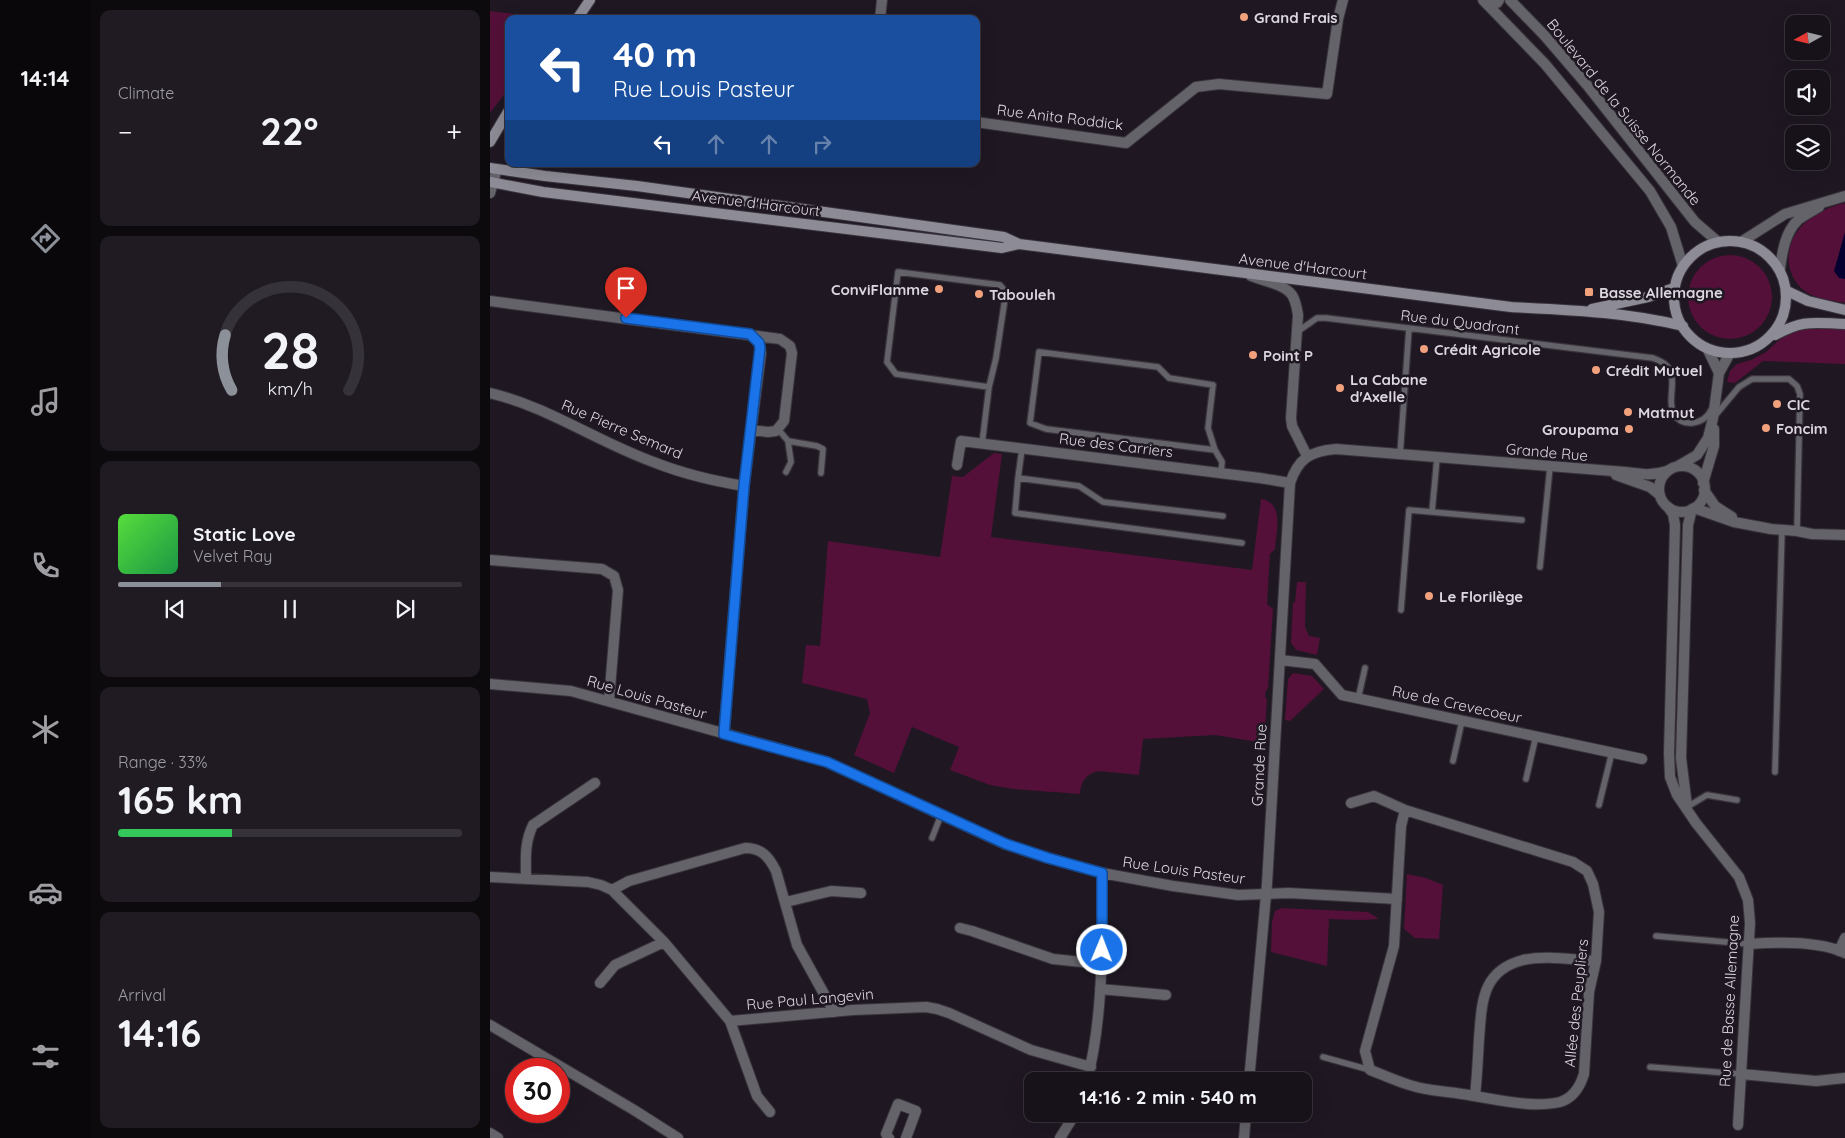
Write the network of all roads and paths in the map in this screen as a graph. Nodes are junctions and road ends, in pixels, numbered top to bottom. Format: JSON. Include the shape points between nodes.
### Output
{"nodes":[{"id":1,"x":590,"y":0,"type":"edge"},
{"id":2,"x":882,"y":0,"type":"edge"},
{"id":3,"x":1342,"y":0,"type":"edge"},
{"id":4,"x":1483,"y":0,"type":"edge"},
{"id":5,"x":1494,"y":0,"type":"edge"},
{"id":6,"x":1499,"y":0,"type":"edge"},
{"id":7,"x":1510,"y":0,"type":"edge"},
{"id":8,"x":580,"y":15,"type":"edge"},
{"id":9,"x":880,"y":15,"type":"edge"},
{"id":10,"x":505,"y":117,"type":"edge"},
{"id":11,"x":980,"y":123,"type":"edge"},
{"id":12,"x":490,"y":142,"type":"edge"},
{"id":13,"x":490,"y":159,"type":"edge"},
{"id":14,"x":494,"y":168,"type":"edge"},
{"id":15,"x":492,"y":182,"type":"edge"},
{"id":16,"x":490,"y":193,"type":"edge"},
{"id":17,"x":1845,"y":196,"type":"edge"},
{"id":18,"x":1830,"y":200,"type":"junction"},
{"id":19,"x":1716,"y":241,"type":"junction"},
{"id":20,"x":1741,"y":242,"type":"junction"},
{"id":21,"x":1019,"y":244,"type":"junction"},
{"id":22,"x":1683,"y":266,"type":"junction"},
{"id":23,"x":1780,"y":269,"type":"junction"},
{"id":24,"x":1244,"y":274,"type":"junction"},
{"id":25,"x":1674,"y":288,"type":"junction"},
{"id":26,"x":1787,"y":292,"type":"junction"},
{"id":27,"x":490,"y":302,"type":"edge"},
{"id":28,"x":1584,"y":310,"type":"junction"},
{"id":29,"x":1845,"y":310,"type":"edge"},
{"id":30,"x":1845,"y":324,"type":"edge"},
{"id":31,"x":1683,"y":326,"type":"junction"},
{"id":32,"x":1409,"y":328,"type":"junction"},
{"id":33,"x":1297,"y":332,"type":"junction"},
{"id":34,"x":750,"y":334,"type":"junction"},
{"id":35,"x":1772,"y":336,"type":"junction"},
{"id":36,"x":1708,"y":350,"type":"junction"},
{"id":37,"x":1730,"y":353,"type":"junction"},
{"id":38,"x":1720,"y":373,"type":"junction"},
{"id":39,"x":989,"y":386,"type":"junction"},
{"id":40,"x":490,"y":393,"type":"edge"},
{"id":41,"x":1715,"y":401,"type":"junction"},
{"id":42,"x":1713,"y":418,"type":"junction"},
{"id":43,"x":778,"y":429,"type":"junction"},
{"id":44,"x":751,"y":430,"type":"junction"},
{"id":45,"x":788,"y":441,"type":"junction"},
{"id":46,"x":982,"y":444,"type":"junction"},
{"id":47,"x":1022,"y":449,"type":"junction"},
{"id":48,"x":1215,"y":450,"type":"junction"},
{"id":49,"x":1400,"y":455,"type":"junction"},
{"id":50,"x":1307,"y":456,"type":"junction"},
{"id":51,"x":1437,"y":458,"type":"junction"},
{"id":52,"x":957,"y":465,"type":"dead end"},
{"id":53,"x":1678,"y":466,"type":"junction"},
{"id":54,"x":1550,"y":467,"type":"junction"},
{"id":55,"x":1667,"y":471,"type":"junction"},
{"id":56,"x":786,"y":472,"type":"dead end"},
{"id":57,"x":1606,"y":472,"type":"junction"},
{"id":58,"x":1221,"y":473,"type":"junction"},
{"id":59,"x":821,"y":474,"type":"dead end"},
{"id":60,"x":1018,"y":478,"type":"junction"},
{"id":61,"x":1290,"y":483,"type":"junction"},
{"id":62,"x":744,"y":486,"type":"junction"},
{"id":63,"x":1704,"y":486,"type":"junction"},
{"id":64,"x":1660,"y":494,"type":"junction"},
{"id":65,"x":1668,"y":507,"type":"junction"},
{"id":66,"x":1693,"y":508,"type":"junction"},
{"id":67,"x":1432,"y":512,"type":"junction"},
{"id":68,"x":1223,"y":516,"type":"dead end"},
{"id":69,"x":1522,"y":520,"type":"dead end"},
{"id":70,"x":1746,"y":524,"type":"junction"},
{"id":71,"x":1782,"y":530,"type":"junction"},
{"id":72,"x":1797,"y":531,"type":"junction"},
{"id":73,"x":1845,"y":535,"type":"edge"},
{"id":74,"x":1242,"y":543,"type":"dead end"},
{"id":75,"x":490,"y":560,"type":"edge"},
{"id":76,"x":1540,"y":567,"type":"dead end"},
{"id":77,"x":1401,"y":610,"type":"dead end"},
{"id":78,"x":1280,"y":660,"type":"junction"},
{"id":79,"x":1365,"y":668,"type":"dead end"},
{"id":80,"x":490,"y":684,"type":"edge"},
{"id":81,"x":1358,"y":699,"type":"junction"},
{"id":82,"x":609,"y":701,"type":"junction"},
{"id":83,"x":1462,"y":721,"type":"junction"},
{"id":84,"x":724,"y":734,"type":"junction"},
{"id":85,"x":1536,"y":736,"type":"junction"},
{"id":86,"x":1612,"y":752,"type":"junction"},
{"id":87,"x":1642,"y":759,"type":"dead end"},
{"id":88,"x":1453,"y":761,"type":"dead end"},
{"id":89,"x":1775,"y":772,"type":"dead end"},
{"id":90,"x":1526,"y":779,"type":"dead end"},
{"id":91,"x":595,"y":783,"type":"dead end"},
{"id":92,"x":1737,"y":800,"type":"dead end"},
{"id":93,"x":1351,"y":802,"type":"dead end"},
{"id":94,"x":1599,"y":805,"type":"dead end"},
{"id":95,"x":1687,"y":807,"type":"junction"},
{"id":96,"x":1405,"y":810,"type":"junction"},
{"id":97,"x":941,"y":816,"type":"junction"},
{"id":98,"x":932,"y":838,"type":"dead end"},
{"id":99,"x":1102,"y":873,"type":"junction"},
{"id":100,"x":490,"y":877,"type":"edge"},
{"id":101,"x":526,"y":879,"type":"junction"},
{"id":102,"x":612,"y":890,"type":"junction"},
{"id":103,"x":861,"y":893,"type":"dead end"},
{"id":104,"x":1266,"y":894,"type":"junction"},
{"id":105,"x":1397,"y":899,"type":"junction"},
{"id":106,"x":786,"y":902,"type":"junction"},
{"id":107,"x":960,"y":928,"type":"dead end"},
{"id":108,"x":1656,"y":936,"type":"dead end"},
{"id":109,"x":1845,"y":938,"type":"edge"},
{"id":110,"x":664,"y":942,"type":"junction"},
{"id":111,"x":1749,"y":944,"type":"junction"},
{"id":112,"x":1842,"y":952,"type":"edge"},
{"id":113,"x":1596,"y":961,"type":"junction"},
{"id":114,"x":1101,"y":964,"type":"junction"},
{"id":115,"x":600,"y":983,"type":"dead end"},
{"id":116,"x":1100,"y":989,"type":"junction"},
{"id":117,"x":1166,"y":995,"type":"dead end"},
{"id":118,"x":834,"y":1012,"type":"junction"},
{"id":119,"x":730,"y":1021,"type":"junction"},
{"id":120,"x":490,"y":1025,"type":"edge"},
{"id":121,"x":1323,"y":1057,"type":"dead end"},
{"id":122,"x":1091,"y":1067,"type":"junction"},
{"id":123,"x":1650,"y":1067,"type":"dead end"},
{"id":124,"x":1370,"y":1070,"type":"junction"},
{"id":125,"x":1090,"y":1072,"type":"edge"},
{"id":126,"x":1250,"y":1072,"type":"edge"},
{"id":127,"x":1741,"y":1074,"type":"junction"},
{"id":128,"x":1845,"y":1078,"type":"edge"},
{"id":129,"x":1475,"y":1096,"type":"junction"},
{"id":130,"x":770,"y":1112,"type":"dead end"},
{"id":131,"x":1070,"y":1122,"type":"edge"},
{"id":132,"x":1245,"y":1122,"type":"edge"},
{"id":133,"x":1738,"y":1125,"type":"dead end"},
{"id":134,"x":490,"y":1133,"type":"edge"},
{"id":135,"x":498,"y":1138,"type":"edge"},
{"id":136,"x":678,"y":1138,"type":"edge"},
{"id":137,"x":889,"y":1138,"type":"edge"},
{"id":138,"x":906,"y":1138,"type":"edge"},
{"id":139,"x":1060,"y":1138,"type":"edge"},
{"id":140,"x":1244,"y":1138,"type":"edge"}],
"edges":[{"from":1,"to":8,"type":"main road"},
{"from":2,"to":9,"type":"street"},
{"from":3,"to":11,"type":"street","name":"Rue Anita Roddick","via":[[1327,94],[1219,84],[1196,87],[1126,142]]},
{"from":4,"to":22,"type":"street","name":"Boulevard de la Suisse Normande","via":[[1545,64],[1650,191],[1671,227]]},
{"from":5,"to":6,"type":"street","via":[[1497,3]]},
{"from":7,"to":19,"type":"street","name":"Boulevard de la Suisse Normande","via":[[1587,85],[1695,222]]},
{"from":10,"to":12,"type":"main road"},
{"from":13,"to":14,"type":"main road"},
{"from":14,"to":15,"type":"street"},
{"from":14,"to":21,"type":"main road","name":"Avenue d'Harcourt","via":[[1004,237]]},
{"from":15,"to":16,"type":"street"},
{"from":15,"to":21,"type":"main road","name":"Avenue d'Harcourt","via":[[543,192],[1002,248]]},
{"from":17,"to":18,"type":"street"},
{"from":18,"to":20,"type":"street","via":[[1785,214]]},
{"from":18,"to":23,"type":"street","via":[[1797,221],[1787,237]]},
{"from":19,"to":20,"type":"main road"},
{"from":19,"to":22,"type":"main road","via":[[1693,254]]},
{"from":20,"to":23,"type":"main road","via":[[1764,252]]},
{"from":21,"to":24,"type":"main road","name":"Avenue d'Harcourt"},
{"from":22,"to":25,"type":"main road"},
{"from":23,"to":26,"type":"main road"},
{"from":24,"to":28,"type":"main road","name":"Avenue d'Harcourt","via":[[1511,307]]},
{"from":24,"to":33,"type":"street","via":[[1281,287],[1292,295],[1298,315]]},
{"from":25,"to":28,"type":"main road","name":"Avenue d'Harcourt","via":[[1648,297]]},
{"from":25,"to":31,"type":"main road","via":[[1674,303]]},
{"from":26,"to":29,"type":"main road"},
{"from":26,"to":35,"type":"main road","via":[[1784,314]]},
{"from":27,"to":34,"type":"street"},
{"from":28,"to":31,"type":"main road","name":"Avenue d'Harcourt"},
{"from":30,"to":35,"type":"main road","via":[[1800,323]]},
{"from":31,"to":36,"type":"main road","via":[[1690,337]]},
{"from":32,"to":33,"type":"lane","name":"Rue du Quadrant","via":[[1318,318]]},
{"from":32,"to":41,"type":"lane","name":"Rue du Quadrant","via":[[1652,358],[1665,364],[1671,373],[1673,411],[1683,422],[1702,421],[1709,416]]},
{"from":32,"to":49,"type":"lane"},
{"from":33,"to":50,"type":"street","via":[[1291,418]]},
{"from":34,"to":43,"type":"street","via":[[780,338],[790,346],[792,353],[784,421]]},
{"from":34,"to":44,"type":"street","via":[[759,343],[761,352]]},
{"from":35,"to":37,"type":"main road","via":[[1752,349]]},
{"from":36,"to":37,"type":"main road"},
{"from":36,"to":38,"type":"street"},
{"from":37,"to":38,"type":"street"},
{"from":38,"to":41,"type":"street"},
{"from":39,"to":39,"type":"lane","via":[[1006,292],[1000,284],[898,272],[887,362],[896,374]]},
{"from":39,"to":46,"type":"lane"},
{"from":40,"to":62,"type":"street","name":"Rue Pierre Semard","via":[[560,419],[655,463]]},
{"from":41,"to":42,"type":"street"},
{"from":42,"to":53,"type":"street","via":[[1708,438],[1698,455]]},
{"from":42,"to":63,"type":"street","via":[[1714,446]]},
{"from":42,"to":72,"type":"lane","via":[[1739,387],[1752,379],[1789,380],[1797,386],[1800,394]]},
{"from":43,"to":44,"type":"street","via":[[768,432]]},
{"from":43,"to":45,"type":"lane"},
{"from":44,"to":62,"type":"street"},
{"from":45,"to":56,"type":"lane","via":[[790,462]]},
{"from":45,"to":59,"type":"lane","via":[[823,449]]},
{"from":46,"to":47,"type":"street","name":"Rue des Carriers"},
{"from":46,"to":52,"type":"street","name":"Rue des Carriers","via":[[961,442]]},
{"from":47,"to":58,"type":"street","name":"Rue des Carriers"},
{"from":47,"to":60,"type":"lane"},
{"from":48,"to":48,"type":"lane","via":[[1208,428],[1213,384],[1169,378],[1158,366],[1039,352],[1030,423],[1046,429]]},
{"from":48,"to":58,"type":"lane","via":[[1222,462]]},
{"from":49,"to":50,"type":"street","name":"Grande Rue","via":[[1336,449]]},
{"from":49,"to":51,"type":"street","name":"Grande Rue"},
{"from":50,"to":61,"type":"street","name":"Grande Rue"},
{"from":51,"to":54,"type":"street","name":"Grande Rue"},
{"from":51,"to":67,"type":"lane"},
{"from":53,"to":55,"type":"street"},
{"from":53,"to":63,"type":"street","via":[[1691,468]]},
{"from":54,"to":57,"type":"street","name":"Grande Rue"},
{"from":54,"to":76,"type":"lane"},
{"from":55,"to":57,"type":"street","name":"Grande Rue","via":[[1651,475]]},
{"from":55,"to":64,"type":"street","via":[[1660,482]]},
{"from":57,"to":64,"type":"street","name":"Grande Rue"},
{"from":58,"to":61,"type":"street","name":"Rue des Carriers"},
{"from":60,"to":68,"type":"lane","via":[[1079,486],[1103,502]]},
{"from":60,"to":74,"type":"lane","via":[[1015,513]]},
{"from":61,"to":78,"type":"street","name":"Grande Rue"},
{"from":62,"to":84,"type":"street"},
{"from":63,"to":66,"type":"street","via":[[1701,501]]},
{"from":63,"to":70,"type":"street","via":[[1715,506]]},
{"from":64,"to":65,"type":"street"},
{"from":65,"to":66,"type":"street","via":[[1680,512]]},
{"from":65,"to":95,"type":"street","name":"Rue de Basse Allemagne","via":[[1675,525],[1668,753],[1677,795]]},
{"from":66,"to":70,"type":"street"},
{"from":66,"to":95,"type":"street","name":"Rue de Basse Allemagne","via":[[1688,526],[1681,758]]},
{"from":67,"to":69,"type":"lane"},
{"from":67,"to":77,"type":"lane","via":[[1409,510]]},
{"from":70,"to":71,"type":"street"},
{"from":71,"to":72,"type":"street"},
{"from":71,"to":89,"type":"lane"},
{"from":72,"to":73,"type":"street"},
{"from":75,"to":82,"type":"street","via":[[602,569],[614,576],[618,590]]},
{"from":78,"to":81,"type":"street","name":"Rue de Crevecoeur","via":[[1315,664],[1342,695]]},
{"from":78,"to":104,"type":"street","name":"Grande Rue"},
{"from":79,"to":81,"type":"lane"},
{"from":80,"to":82,"type":"street","name":"Rue Louis Pasteur","via":[[571,691]]},
{"from":81,"to":83,"type":"street","name":"Rue de Crevecoeur"},
{"from":82,"to":84,"type":"street","name":"Rue Louis Pasteur"},
{"from":83,"to":85,"type":"street","name":"Rue de Crevecoeur"},
{"from":83,"to":88,"type":"lane"},
{"from":84,"to":97,"type":"street","name":"Rue Louis Pasteur","via":[[827,762]]},
{"from":85,"to":86,"type":"street","name":"Rue de Crevecoeur"},
{"from":85,"to":90,"type":"lane"},
{"from":86,"to":87,"type":"street","name":"Rue de Crevecoeur"},
{"from":86,"to":94,"type":"lane"},
{"from":91,"to":101,"type":"street","via":[[533,826],[526,847]]},
{"from":92,"to":95,"type":"lane","via":[[1708,795]]},
{"from":93,"to":96,"type":"street","name":"Allée des Peupliers","via":[[1374,796]]},
{"from":95,"to":111,"type":"street","name":"Rue de Basse Allemagne","via":[[1740,877],[1748,900]]},
{"from":96,"to":105,"type":"street","via":[[1401,826]]},
{"from":96,"to":113,"type":"street","name":"Allée des Peupliers","via":[[1573,862],[1587,871],[1600,912]]},
{"from":97,"to":98,"type":"lane"},
{"from":97,"to":99,"type":"street","name":"Rue Louis Pasteur","via":[[1006,844]]},
{"from":99,"to":104,"type":"street","name":"Rue Louis Pasteur","via":[[1238,895]]},
{"from":99,"to":114,"type":"street"},
{"from":100,"to":101,"type":"street","name":"Rue Paul Langevin"},
{"from":101,"to":102,"type":"street","name":"Rue Paul Langevin","via":[[588,882]]},
{"from":102,"to":106,"type":"street","via":[[629,881],[753,848],[770,860]]},
{"from":102,"to":110,"type":"street","name":"Rue Paul Langevin"},
{"from":103,"to":106,"type":"street","via":[[831,891]]},
{"from":104,"to":105,"type":"street","name":"Rue Louis Pasteur"},
{"from":104,"to":126,"type":"street","name":"Grande Rue"},
{"from":105,"to":124,"type":"street","via":[[1394,946],[1365,1051]]},
{"from":106,"to":118,"type":"street","via":[[797,944]]},
{"from":107,"to":114,"type":"street","via":[[1053,959]]},
{"from":108,"to":111,"type":"lane"},
{"from":109,"to":112,"type":"street"},
{"from":110,"to":115,"type":"street","via":[[616,965]]},
{"from":110,"to":119,"type":"street","name":"Rue Paul Langevin"},
{"from":111,"to":112,"type":"street","via":[[1771,942]]},
{"from":111,"to":127,"type":"street","name":"Rue de Basse Allemagne"},
{"from":113,"to":129,"type":"street","via":[[1533,959],[1501,970],[1489,984],[1482,1000]]},
{"from":113,"to":129,"type":"street","name":"Allée des Peupliers","via":[[1589,992],[1584,1074],[1572,1095],[1561,1101],[1539,1104]]},
{"from":114,"to":116,"type":"street"},
{"from":116,"to":117,"type":"street"},
{"from":116,"to":122,"type":"street"},
{"from":118,"to":119,"type":"street","name":"Rue Paul Langevin"},
{"from":118,"to":122,"type":"street","name":"Rue Paul Langevin","via":[[938,1009],[1031,1050]]},
{"from":119,"to":130,"type":"street","via":[[757,1096]]},
{"from":120,"to":136,"type":"street"},
{"from":121,"to":124,"type":"lane"},
{"from":122,"to":125,"type":"street"},
{"from":123,"to":127,"type":"lane"},
{"from":124,"to":129,"type":"street","name":"Allée des Peupliers","via":[[1414,1087]]},
{"from":127,"to":128,"type":"street","via":[[1816,1081]]},
{"from":127,"to":133,"type":"street","name":"Rue de Basse Allemagne"},
{"from":131,"to":139,"type":"street"},
{"from":132,"to":140,"type":"street"},
{"from":134,"to":135,"type":"street"},
{"from":137,"to":138,"type":"street","via":[[886,1134],[898,1104],[916,1111]]}]}
